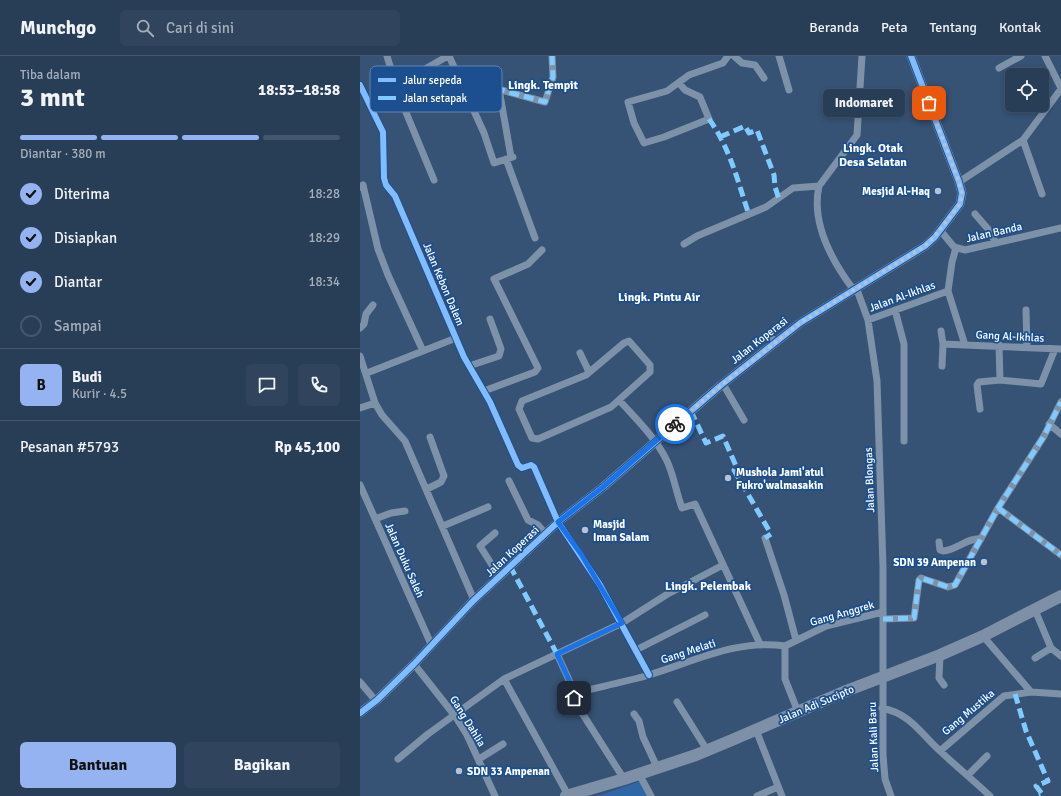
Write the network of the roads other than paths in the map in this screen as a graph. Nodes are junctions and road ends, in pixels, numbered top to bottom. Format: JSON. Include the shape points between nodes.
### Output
{"nodes":[{"id":1,"x":387,"y":56,"type":"edge"},
{"id":2,"x":448,"y":56,"type":"edge"},
{"id":3,"x":552,"y":56,"type":"edge"},
{"id":4,"x":728,"y":56,"type":"edge"},
{"id":5,"x":734,"y":56,"type":"edge"},
{"id":6,"x":779,"y":56,"type":"edge"},
{"id":7,"x":862,"y":56,"type":"edge"},
{"id":8,"x":912,"y":56,"type":"edge"},
{"id":9,"x":1021,"y":56,"type":"edge"},
{"id":10,"x":1045,"y":56,"type":"edge"},
{"id":11,"x":390,"y":66,"type":"edge"},
{"id":12,"x":430,"y":66,"type":"edge"},
{"id":13,"x":453,"y":66,"type":"edge"},
{"id":14,"x":999,"y":68,"type":"dead end"},
{"id":15,"x":764,"y":78,"type":"dead end"},
{"id":16,"x":679,"y":83,"type":"junction"},
{"id":17,"x":360,"y":86,"type":"edge"},
{"id":18,"x":1061,"y":89,"type":"edge"},
{"id":19,"x":502,"y":90,"type":"edge"},
{"id":20,"x":789,"y":90,"type":"dead end"},
{"id":21,"x":370,"y":106,"type":"edge"},
{"id":22,"x":373,"y":112,"type":"edge"},
{"id":23,"x":406,"y":112,"type":"edge"},
{"id":24,"x":474,"y":112,"type":"edge"},
{"id":25,"x":502,"y":112,"type":"edge"},
{"id":26,"x":1023,"y":140,"type":"junction"},
{"id":27,"x":510,"y":158,"type":"junction"},
{"id":28,"x":434,"y":180,"type":"dead end"},
{"id":29,"x":959,"y":182,"type":"junction"},
{"id":30,"x":819,"y":186,"type":"junction"},
{"id":31,"x":360,"y":187,"type":"edge"},
{"id":32,"x":1042,"y":194,"type":"dead end"},
{"id":33,"x":975,"y":214,"type":"dead end"},
{"id":34,"x":1061,"y":228,"type":"edge"},
{"id":35,"x":940,"y":230,"type":"junction"},
{"id":36,"x":535,"y":238,"type":"dead end"},
{"id":37,"x":996,"y":243,"type":"junction"},
{"id":38,"x":684,"y":244,"type":"dead end"},
{"id":39,"x":956,"y":248,"type":"junction"},
{"id":40,"x":542,"y":250,"type":"dead end"},
{"id":41,"x":855,"y":288,"type":"junction"},
{"id":42,"x":948,"y":291,"type":"junction"},
{"id":43,"x":373,"y":305,"type":"dead end"},
{"id":44,"x":895,"y":310,"type":"junction"},
{"id":45,"x":1026,"y":310,"type":"dead end"},
{"id":46,"x":490,"y":319,"type":"dead end"},
{"id":47,"x":868,"y":320,"type":"junction"},
{"id":48,"x":360,"y":328,"type":"edge"},
{"id":49,"x":941,"y":331,"type":"dead end"},
{"id":50,"x":456,"y":338,"type":"junction"},
{"id":51,"x":943,"y":344,"type":"junction"},
{"id":52,"x":966,"y":344,"type":"junction"},
{"id":53,"x":999,"y":345,"type":"junction"},
{"id":54,"x":1027,"y":348,"type":"junction"},
{"id":55,"x":1058,"y":349,"type":"edge"},
{"id":56,"x":423,"y":351,"type":"junction"},
{"id":57,"x":580,"y":353,"type":"dead end"},
{"id":58,"x":360,"y":356,"type":"edge"},
{"id":59,"x":469,"y":366,"type":"junction"},
{"id":60,"x":942,"y":366,"type":"dead end"},
{"id":61,"x":589,"y":372,"type":"junction"},
{"id":62,"x":367,"y":373,"type":"junction"},
{"id":63,"x":1000,"y":380,"type":"junction"},
{"id":64,"x":723,"y":384,"type":"junction"},
{"id":65,"x":484,"y":391,"type":"junction"},
{"id":66,"x":619,"y":400,"type":"junction"},
{"id":67,"x":1061,"y":402,"type":"edge"},
{"id":68,"x":375,"y":403,"type":"junction"},
{"id":69,"x":360,"y":408,"type":"edge"},
{"id":70,"x":980,"y":409,"type":"dead end"},
{"id":71,"x":744,"y":420,"type":"dead end"},
{"id":72,"x":1050,"y":424,"type":"junction"},
{"id":73,"x":1061,"y":434,"type":"edge"},
{"id":74,"x":430,"y":437,"type":"dead end"},
{"id":75,"x":655,"y":441,"type":"junction"},
{"id":76,"x":904,"y":441,"type":"dead end"},
{"id":77,"x":509,"y":481,"type":"dead end"},
{"id":78,"x":360,"y":485,"type":"edge"},
{"id":79,"x":427,"y":489,"type":"junction"},
{"id":80,"x":488,"y":506,"type":"dead end"},
{"id":81,"x":998,"y":508,"type":"junction"},
{"id":82,"x":404,"y":511,"type":"dead end"},
{"id":83,"x":375,"y":519,"type":"junction"},
{"id":84,"x":558,"y":522,"type":"junction"},
{"id":85,"x":443,"y":526,"type":"junction"},
{"id":86,"x":495,"y":533,"type":"dead end"},
{"id":87,"x":545,"y":534,"type":"junction"},
{"id":88,"x":765,"y":538,"type":"dead end"},
{"id":89,"x":981,"y":539,"type":"junction"},
{"id":90,"x":939,"y":542,"type":"dead end"},
{"id":91,"x":1061,"y":555,"type":"edge"},
{"id":92,"x":723,"y":565,"type":"junction"},
{"id":93,"x":499,"y":576,"type":"junction"},
{"id":94,"x":1061,"y":596,"type":"edge"},
{"id":95,"x":474,"y":600,"type":"junction"},
{"id":96,"x":1035,"y":610,"type":"junction"},
{"id":97,"x":704,"y":615,"type":"dead end"},
{"id":98,"x":883,"y":616,"type":"junction"},
{"id":99,"x":622,"y":623,"type":"junction"},
{"id":100,"x":983,"y":636,"type":"junction"},
{"id":101,"x":796,"y":640,"type":"junction"},
{"id":102,"x":431,"y":644,"type":"junction"},
{"id":103,"x":760,"y":644,"type":"junction"},
{"id":104,"x":785,"y":646,"type":"junction"},
{"id":105,"x":1051,"y":648,"type":"junction"},
{"id":106,"x":636,"y":650,"type":"junction"},
{"id":107,"x":557,"y":654,"type":"junction"},
{"id":108,"x":940,"y":655,"type":"junction"},
{"id":109,"x":1061,"y":656,"type":"edge"},
{"id":110,"x":1035,"y":658,"type":"dead end"},
{"id":111,"x":414,"y":664,"type":"junction"},
{"id":112,"x":649,"y":675,"type":"junction"},
{"id":113,"x":884,"y":675,"type":"junction"},
{"id":114,"x":504,"y":679,"type":"junction"},
{"id":115,"x":360,"y":682,"type":"edge"},
{"id":116,"x":944,"y":685,"type":"dead end"},
{"id":117,"x":1031,"y":692,"type":"junction"},
{"id":118,"x":575,"y":693,"type":"junction"},
{"id":119,"x":1061,"y":694,"type":"edge"},
{"id":120,"x":376,"y":701,"type":"junction"},
{"id":121,"x":677,"y":702,"type":"dead end"},
{"id":122,"x":882,"y":708,"type":"junction"},
{"id":123,"x":798,"y":712,"type":"junction"},
{"id":124,"x":360,"y":714,"type":"edge"},
{"id":125,"x":634,"y":714,"type":"dead end"},
{"id":126,"x":455,"y":716,"type":"junction"},
{"id":127,"x":756,"y":730,"type":"junction"},
{"id":128,"x":503,"y":744,"type":"dead end"},
{"id":129,"x":707,"y":750,"type":"junction"},
{"id":130,"x":940,"y":751,"type":"junction"},
{"id":131,"x":987,"y":756,"type":"dead end"},
{"id":132,"x":398,"y":759,"type":"dead end"},
{"id":133,"x":479,"y":759,"type":"junction"},
{"id":134,"x":657,"y":768,"type":"junction"},
{"id":135,"x":639,"y":774,"type":"junction"},
{"id":136,"x":968,"y":775,"type":"junction"},
{"id":137,"x":624,"y":779,"type":"junction"},
{"id":138,"x":778,"y":787,"type":"junction"},
{"id":139,"x":495,"y":796,"type":"edge"},
{"id":140,"x":567,"y":796,"type":"edge"},
{"id":141,"x":650,"y":796,"type":"edge"},
{"id":142,"x":757,"y":796,"type":"edge"},
{"id":143,"x":782,"y":796,"type":"edge"},
{"id":144,"x":891,"y":796,"type":"edge"},
{"id":145,"x":990,"y":796,"type":"edge"}],
"edges":[{"from":1,"to":11,"type":"street"},
{"from":2,"to":12,"type":"street"},
{"from":2,"to":13,"type":"street"},
{"from":3,"to":19,"type":"street","via":[[553,77],[545,102]]},
{"from":4,"to":16,"type":"street","via":[[722,63],[700,70]]},
{"from":5,"to":15,"type":"street","via":[[742,63],[755,65]]},
{"from":6,"to":20,"type":"street"},
{"from":7,"to":30,"type":"street","via":[[857,135]]},
{"from":8,"to":29,"type":"street","name":"Jalan Koperasi"},
{"from":9,"to":14,"type":"street"},
{"from":10,"to":18,"type":"street"},
{"from":16,"to":16,"type":"street","via":[[660,93],[628,102],[634,123],[644,143],[709,119],[700,97],[685,90]]},
{"from":17,"to":21,"type":"street","name":"Jalan Kebon Dalem"},
{"from":18,"to":26,"type":"street"},
{"from":22,"to":50,"type":"street","name":"Jalan Kebon Dalem","via":[[383,132],[386,185],[395,196]]},
{"from":23,"to":28,"type":"street"},
{"from":24,"to":27,"type":"street","via":[[494,163]]},
{"from":25,"to":27,"type":"street"},
{"from":26,"to":29,"type":"street"},
{"from":26,"to":32,"type":"street"},
{"from":27,"to":36,"type":"street"},
{"from":29,"to":35,"type":"street","name":"Jalan Koperasi","via":[[962,194],[960,204]]},
{"from":30,"to":38,"type":"street","via":[[793,188],[766,207]]},
{"from":30,"to":41,"type":"street","name":"Jalan Blongas","via":[[818,208],[825,238],[835,262]]},
{"from":31,"to":56,"type":"street","via":[[364,185],[378,249]]},
{"from":33,"to":37,"type":"street"},
{"from":34,"to":37,"type":"street","name":"Jalan Banda"},
{"from":35,"to":39,"type":"street","name":"Jalan Banda"},
{"from":35,"to":41,"type":"street","name":"Jalan Koperasi","via":[[925,246]]},
{"from":37,"to":39,"type":"street","name":"Jalan Banda","via":[[967,250]]},
{"from":39,"to":42,"type":"street","name":"Jalan Al-Ikhlas","via":[[950,268]]},
{"from":40,"to":65,"type":"street","via":[[528,264],[494,279],[538,368],[535,372]]},
{"from":41,"to":47,"type":"street","name":"Jalan Blongas"},
{"from":41,"to":64,"type":"street","name":"Jalan Koperasi","via":[[772,339]]},
{"from":42,"to":44,"type":"street","name":"Jalan Al-Ikhlas"},
{"from":42,"to":52,"type":"street","name":"Gang Al-Ikhlas"},
{"from":43,"to":48,"type":"street"},
{"from":44,"to":47,"type":"street","name":"Jalan Al-Ikhlas"},
{"from":44,"to":76,"type":"street","via":[[904,344]]},
{"from":45,"to":54,"type":"street"},
{"from":46,"to":59,"type":"street","via":[[502,349],[501,354]]},
{"from":47,"to":98,"type":"street","name":"Jalan Blongas","via":[[877,381]]},
{"from":49,"to":51,"type":"street"},
{"from":50,"to":56,"type":"street"},
{"from":50,"to":59,"type":"street","name":"Jalan Kebon Dalem"},
{"from":51,"to":52,"type":"street"},
{"from":51,"to":60,"type":"street"},
{"from":52,"to":53,"type":"street","name":"Gang Al-Ikhlas"},
{"from":53,"to":54,"type":"street","name":"Gang Al-Ikhlas"},
{"from":53,"to":63,"type":"street"},
{"from":54,"to":55,"type":"street","name":"Gang Al-Ikhlas"},
{"from":55,"to":63,"type":"street","via":[[1043,384]]},
{"from":56,"to":62,"type":"street"},
{"from":57,"to":61,"type":"street"},
{"from":58,"to":62,"type":"street"},
{"from":59,"to":65,"type":"street","name":"Jalan Kebon Dalem"},
{"from":61,"to":66,"type":"street","via":[[624,343],[630,342],[650,365],[651,370]]},
{"from":61,"to":66,"type":"street","via":[[520,403],[519,409],[532,438],[538,439],[610,407]]},
{"from":62,"to":68,"type":"street"},
{"from":63,"to":70,"type":"street","via":[[977,383]]},
{"from":64,"to":71,"type":"street"},
{"from":64,"to":75,"type":"street","name":"Jalan Koperasi"},
{"from":65,"to":84,"type":"street","name":"Jalan Kebon Dalem","via":[[518,466],[533,466]]},
{"from":66,"to":75,"type":"street"},
{"from":67,"to":72,"type":"street"},
{"from":68,"to":69,"type":"street"},
{"from":68,"to":79,"type":"street","via":[[405,441]]},
{"from":72,"to":73,"type":"street"},
{"from":72,"to":81,"type":"street"},
{"from":74,"to":79,"type":"street","via":[[444,476],[441,482]]},
{"from":75,"to":84,"type":"street","name":"Jalan Koperasi"},
{"from":75,"to":92,"type":"street","via":[[668,461],[681,507],[695,504]]},
{"from":77,"to":87,"type":"street","via":[[528,520],[538,525]]},
{"from":78,"to":83,"type":"street","name":"Jalan Duku Saleh"},
{"from":79,"to":85,"type":"street"},
{"from":80,"to":85,"type":"street"},
{"from":81,"to":89,"type":"street"},
{"from":81,"to":91,"type":"street"},
{"from":82,"to":83,"type":"street","via":[[391,512]]},
{"from":83,"to":102,"type":"street","name":"Jalan Duku Saleh"},
{"from":84,"to":87,"type":"street","name":"Jalan Koperasi"},
{"from":84,"to":99,"type":"street","via":[[581,554]]},
{"from":85,"to":95,"type":"street"},
{"from":86,"to":93,"type":"street","via":[[480,546]]},
{"from":87,"to":93,"type":"street","name":"Jalan Koperasi"},
{"from":88,"to":101,"type":"street"},
{"from":89,"to":90,"type":"street","via":[[943,551],[940,550]]},
{"from":89,"to":98,"type":"street","name":"Gang Anggrek","via":[[952,587],[921,578],[919,580],[914,618]]},
{"from":92,"to":99,"type":"street"},
{"from":92,"to":103,"type":"street"},
{"from":93,"to":95,"type":"street","name":"Jalan Koperasi"},
{"from":94,"to":96,"type":"highway","name":"Jalan Adi Sucipto"},
{"from":95,"to":102,"type":"street","name":"Jalan Koperasi"},
{"from":96,"to":100,"type":"highway","name":"Jalan Adi Sucipto"},
{"from":96,"to":105,"type":"street"},
{"from":97,"to":106,"type":"street"},
{"from":98,"to":101,"type":"street","name":"Gang Anggrek","via":[[826,626]]},
{"from":98,"to":113,"type":"street","name":"Jalan Blongas"},
{"from":99,"to":106,"type":"street"},
{"from":99,"to":107,"type":"street"},
{"from":100,"to":108,"type":"highway","name":"Jalan Adi Sucipto"},
{"from":100,"to":117,"type":"street"},
{"from":101,"to":104,"type":"street","name":"Gang Anggrek"},
{"from":102,"to":111,"type":"street","name":"Jalan Koperasi"},
{"from":103,"to":104,"type":"street","name":"Gang Melati"},
{"from":103,"to":112,"type":"street","name":"Gang Melati","via":[[737,647]]},
{"from":104,"to":123,"type":"street","via":[[785,679]]},
{"from":105,"to":109,"type":"street"},
{"from":105,"to":110,"type":"street"},
{"from":106,"to":112,"type":"street"},
{"from":107,"to":114,"type":"street"},
{"from":107,"to":118,"type":"street"},
{"from":108,"to":113,"type":"highway","name":"Jalan Adi Sucipto"},
{"from":108,"to":116,"type":"street","via":[[939,678]]},
{"from":111,"to":120,"type":"street","name":"Jalan Koperasi"},
{"from":111,"to":126,"type":"street","name":"Gang Dahlia"},
{"from":112,"to":118,"type":"street","name":"Gang Melati"},
{"from":113,"to":122,"type":"street","name":"Jalan Kali Baru"},
{"from":113,"to":123,"type":"highway","name":"Jalan Adi Sucipto"},
{"from":114,"to":126,"type":"street"},
{"from":114,"to":140,"type":"street"},
{"from":115,"to":120,"type":"street"},
{"from":117,"to":119,"type":"street","name":"Gang Mustika"},
{"from":117,"to":130,"type":"street","name":"Gang Mustika","via":[[999,699]]},
{"from":118,"to":137,"type":"street","via":[[575,702]]},
{"from":120,"to":124,"type":"street","name":"Jalan Koperasi"},
{"from":121,"to":129,"type":"street"},
{"from":122,"to":130,"type":"street","via":[[902,714]]},
{"from":122,"to":144,"type":"street","name":"Jalan Kali Baru","via":[[885,779]]},
{"from":123,"to":127,"type":"highway","name":"Jalan Adi Sucipto"},
{"from":125,"to":134,"type":"street"},
{"from":126,"to":132,"type":"street"},
{"from":126,"to":133,"type":"street","name":"Gang Dahlia"},
{"from":127,"to":129,"type":"highway","name":"Jalan Adi Sucipto"},
{"from":127,"to":138,"type":"street"},
{"from":128,"to":133,"type":"street"},
{"from":129,"to":134,"type":"highway","name":"Jalan Adi Sucipto"},
{"from":130,"to":136,"type":"street"},
{"from":131,"to":136,"type":"street"},
{"from":133,"to":139,"type":"street","name":"Gang Dahlia"},
{"from":134,"to":135,"type":"highway","name":"Jalan Adi Sucipto"},
{"from":135,"to":137,"type":"highway","name":"Jalan Adi Sucipto"},
{"from":135,"to":141,"type":"street"},
{"from":136,"to":145,"type":"street"},
{"from":137,"to":140,"type":"highway","name":"Jalan Adi Sucipto"},
{"from":138,"to":142,"type":"street"},
{"from":138,"to":143,"type":"street"}]}
